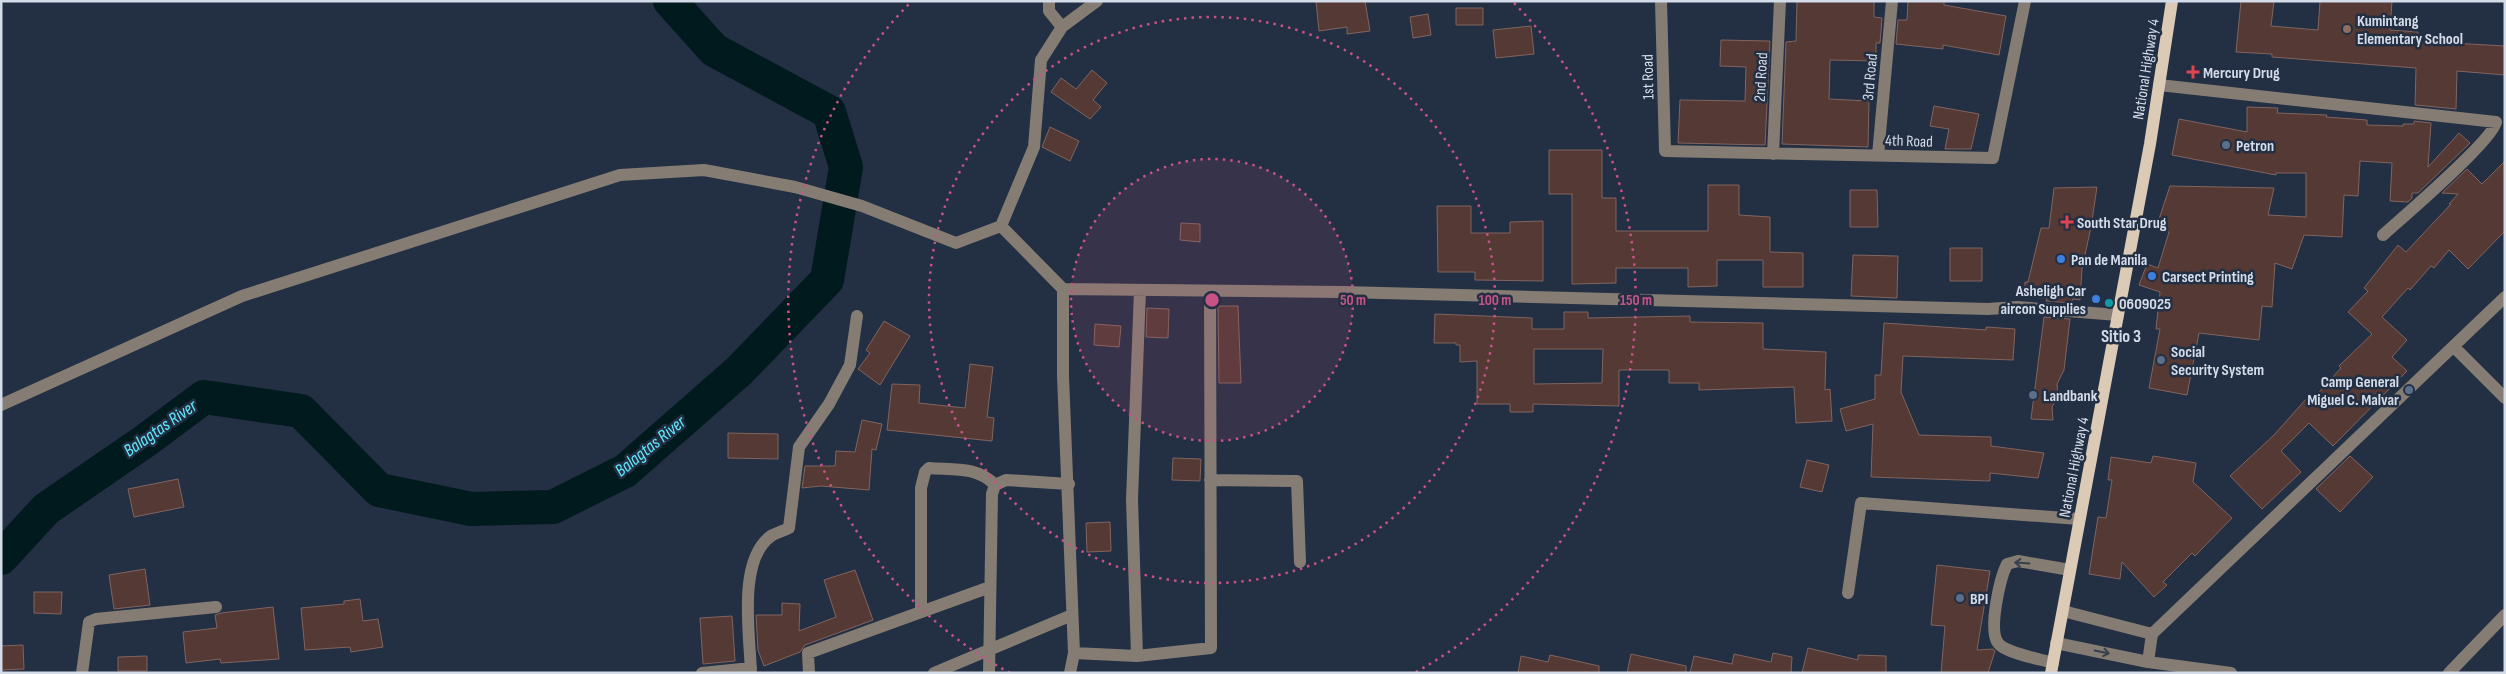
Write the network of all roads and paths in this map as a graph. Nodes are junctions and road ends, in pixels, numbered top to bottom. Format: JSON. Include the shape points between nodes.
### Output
{"nodes":[{"id":1,"x":1049,"y":1,"type":"edge"},
{"id":2,"x":1097,"y":1,"type":"edge"},
{"id":3,"x":1662,"y":1,"type":"edge"},
{"id":4,"x":1780,"y":1,"type":"edge"},
{"id":5,"x":1892,"y":1,"type":"edge"},
{"id":6,"x":2025,"y":1,"type":"edge"},
{"id":7,"x":2172,"y":1,"type":"edge"},
{"id":8,"x":1062,"y":27,"type":"junction"},
{"id":9,"x":2159,"y":85,"type":"junction"},
{"id":10,"x":1665,"y":151,"type":"joint"},
{"id":11,"x":1773,"y":154,"type":"junction"},
{"id":12,"x":1878,"y":155,"type":"junction"},
{"id":13,"x":1001,"y":226,"type":"junction"},
{"id":14,"x":2383,"y":235,"type":"dead end"},
{"id":15,"x":1063,"y":289,"type":"junction"},
{"id":16,"x":1140,"y":290,"type":"junction"},
{"id":17,"x":1210,"y":291,"type":"junction"},
{"id":18,"x":2505,"y":296,"type":"edge"},
{"id":19,"x":2118,"y":315,"type":"junction"},
{"id":20,"x":858,"y":316,"type":"dead end"},
{"id":21,"x":2454,"y":346,"type":"junction"},
{"id":22,"x":2505,"y":398,"type":"edge"},
{"id":23,"x":1,"y":405,"type":"edge"},
{"id":24,"x":1210,"y":480,"type":"junction"},
{"id":25,"x":1069,"y":484,"type":"junction"},
{"id":26,"x":995,"y":485,"type":"junction"},
{"id":27,"x":2079,"y":519,"type":"junction"},
{"id":28,"x":1300,"y":562,"type":"dead end"},
{"id":29,"x":2070,"y":570,"type":"junction"},
{"id":30,"x":990,"y":587,"type":"junction"},
{"id":31,"x":1848,"y":593,"type":"dead end"},
{"id":32,"x":216,"y":607,"type":"dead end"},
{"id":33,"x":2063,"y":611,"type":"junction"},
{"id":34,"x":921,"y":612,"type":"junction"},
{"id":35,"x":1072,"y":615,"type":"junction"},
{"id":36,"x":2505,"y":615,"type":"edge"},
{"id":37,"x":2152,"y":634,"type":"junction"},
{"id":38,"x":2056,"y":643,"type":"junction"},
{"id":39,"x":990,"y":648,"type":"junction"},
{"id":40,"x":1074,"y":653,"type":"junction"},
{"id":41,"x":1137,"y":656,"type":"junction"},
{"id":42,"x":2148,"y":662,"type":"junction"},
{"id":43,"x":2052,"y":668,"type":"edge"},
{"id":44,"x":751,"y":670,"type":"edge"},
{"id":45,"x":82,"y":673,"type":"edge"},
{"id":46,"x":702,"y":673,"type":"edge"},
{"id":47,"x":809,"y":673,"type":"edge"},
{"id":48,"x":934,"y":673,"type":"edge"},
{"id":49,"x":989,"y":673,"type":"edge"},
{"id":50,"x":1070,"y":673,"type":"edge"},
{"id":51,"x":2231,"y":673,"type":"edge"},
{"id":52,"x":2449,"y":673,"type":"edge"}],
"edges":[{"from":1,"to":8,"type":"street","via":[[1049,11]]},
{"from":2,"to":8,"type":"street"},
{"from":3,"to":10,"type":"street","name":"1st Road"},
{"from":4,"to":11,"type":"street","name":"2nd Road"},
{"from":5,"to":12,"type":"street","name":"3rd Road"},
{"from":6,"to":12,"type":"street","name":"4th Road","via":[[1993,158]]},
{"from":7,"to":9,"type":"main road","name":"National Highway 4"},
{"from":8,"to":13,"type":"street","via":[[1041,60],[1034,147]]},
{"from":9,"to":14,"type":"street","via":[[2496,122],[2491,132],[2454,171]]},
{"from":9,"to":19,"type":"main road","name":"National Highway 4"},
{"from":10,"to":11,"type":"street","name":"4th Road"},
{"from":11,"to":12,"type":"street","name":"4th Road"},
{"from":13,"to":15,"type":"street"},
{"from":13,"to":23,"type":"street","via":[[956,243],[862,206],[795,187],[704,170],[620,175],[242,296]]},
{"from":15,"to":16,"type":"street"},
{"from":15,"to":25,"type":"street","via":[[1063,376]]},
{"from":16,"to":17,"type":"street"},
{"from":16,"to":41,"type":"street","via":[[1132,499]]},
{"from":17,"to":19,"type":"street","via":[[1988,309],[2017,307]]},
{"from":17,"to":24,"type":"street"},
{"from":18,"to":21,"type":"street"},
{"from":19,"to":27,"type":"main road","name":"National Highway 4"},
{"from":20,"to":44,"type":"street","via":[[850,365],[829,404],[799,447],[789,528],[770,537],[752,562],[748,589]]},
{"from":21,"to":22,"type":"street"},
{"from":21,"to":37,"type":"street"},
{"from":24,"to":28,"type":"street","via":[[1297,481]]},
{"from":24,"to":41,"type":"street","via":[[1211,648]]},
{"from":25,"to":26,"type":"street","via":[[1006,480]]},
{"from":25,"to":35,"type":"street"},
{"from":26,"to":30,"type":"street","via":[[992,494]]},
{"from":26,"to":34,"type":"street","via":[[977,471],[929,468],[924,472],[921,488]]},
{"from":27,"to":29,"type":"main road","name":"National Highway 4"},
{"from":27,"to":31,"type":"street","via":[[1861,503]]},
{"from":29,"to":33,"type":"main road","name":"National Highway 4"},
{"from":29,"to":43,"type":"street","one_way":true,"via":[[2018,561],[2007,564],[2001,575],[1994,631],[1998,644]]},
{"from":30,"to":34,"type":"street"},
{"from":30,"to":39,"type":"street"},
{"from":32,"to":45,"type":"street","via":[[89,622]]},
{"from":33,"to":37,"type":"street"},
{"from":33,"to":38,"type":"main road","name":"National Highway 4"},
{"from":34,"to":47,"type":"street","via":[[808,653]]},
{"from":35,"to":39,"type":"street"},
{"from":35,"to":40,"type":"street"},
{"from":36,"to":52,"type":"street"},
{"from":37,"to":42,"type":"street"},
{"from":38,"to":42,"type":"street","one_way":true},
{"from":38,"to":43,"type":"main road","name":"National Highway 4"},
{"from":39,"to":48,"type":"street"},
{"from":39,"to":49,"type":"street"},
{"from":40,"to":41,"type":"street"},
{"from":40,"to":50,"type":"street"},
{"from":42,"to":51,"type":"street"},
{"from":44,"to":46,"type":"street"}]}
